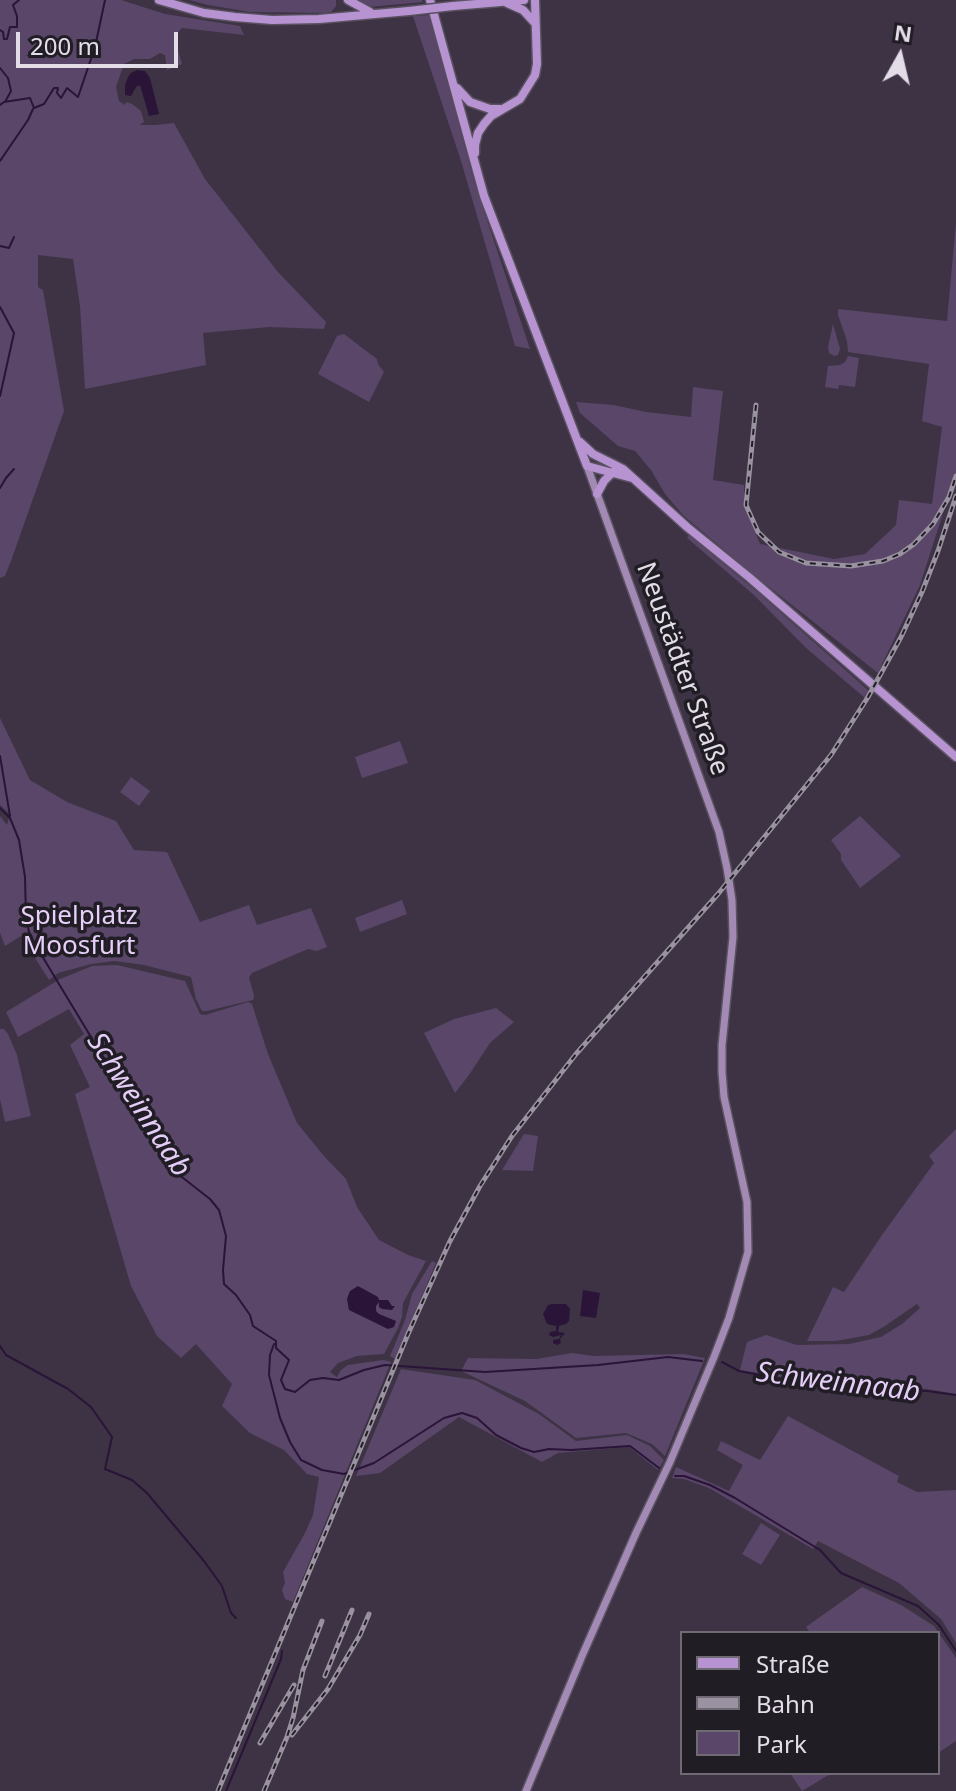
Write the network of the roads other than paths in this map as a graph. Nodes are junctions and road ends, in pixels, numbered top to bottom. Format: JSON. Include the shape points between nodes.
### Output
{"nodes":[{"id":1,"x":160,"y":0,"type":"edge"},
{"id":2,"x":346,"y":0,"type":"edge"},
{"id":3,"x":430,"y":0,"type":"edge"},
{"id":4,"x":524,"y":0,"type":"edge"},
{"id":5,"x":535,"y":0,"type":"edge"},
{"id":6,"x":502,"y":1,"type":"edge"},
{"id":7,"x":374,"y":14,"type":"junction"},
{"id":8,"x":344,"y":17,"type":"junction"},
{"id":9,"x":535,"y":22,"type":"junction"},
{"id":10,"x":453,"y":82,"type":"junction"},
{"id":11,"x":505,"y":109,"type":"junction"},
{"id":12,"x":476,"y":170,"type":"junction"},
{"id":13,"x":577,"y":439,"type":"junction"},
{"id":14,"x":587,"y":466,"type":"junction"},
{"id":15,"x":613,"y":472,"type":"junction"},
{"id":16,"x":632,"y":478,"type":"junction"},
{"id":17,"x":597,"y":494,"type":"junction"},
{"id":18,"x":956,"y":757,"type":"edge"},
{"id":19,"x":526,"y":1791,"type":"edge"}],
"edges":[{"from":1,"to":8,"type":"main road","via":[[235,17]]},
{"from":2,"to":7,"type":"main road"},
{"from":2,"to":8,"type":"main road"},
{"from":3,"to":10,"type":"main road"},
{"from":4,"to":6,"type":"main road"},
{"from":5,"to":9,"type":"main road"},
{"from":6,"to":7,"type":"main road","bridge":true},
{"from":6,"to":9,"type":"main road"},
{"from":7,"to":8,"type":"main road"},
{"from":9,"to":11,"type":"main road","via":[[535,75],[520,99]]},
{"from":10,"to":11,"type":"main road","via":[[470,102]]},
{"from":10,"to":12,"type":"main road"},
{"from":11,"to":12,"type":"main road","via":[[491,116],[478,133]]},
{"from":12,"to":13,"type":"main road"},
{"from":13,"to":14,"type":"main road"},
{"from":13,"to":16,"type":"main road"},
{"from":14,"to":15,"type":"main road"},
{"from":14,"to":17,"type":"main road","name":"Neustädter Straße"},
{"from":15,"to":16,"type":"main road"},
{"from":15,"to":17,"type":"main road"},
{"from":16,"to":18,"type":"main road"},
{"from":17,"to":19,"type":"main road","name":"Neustädter Straße","via":[[719,832],[731,888],[733,937],[722,1072],[747,1202],[748,1252],[714,1357]]}]}
